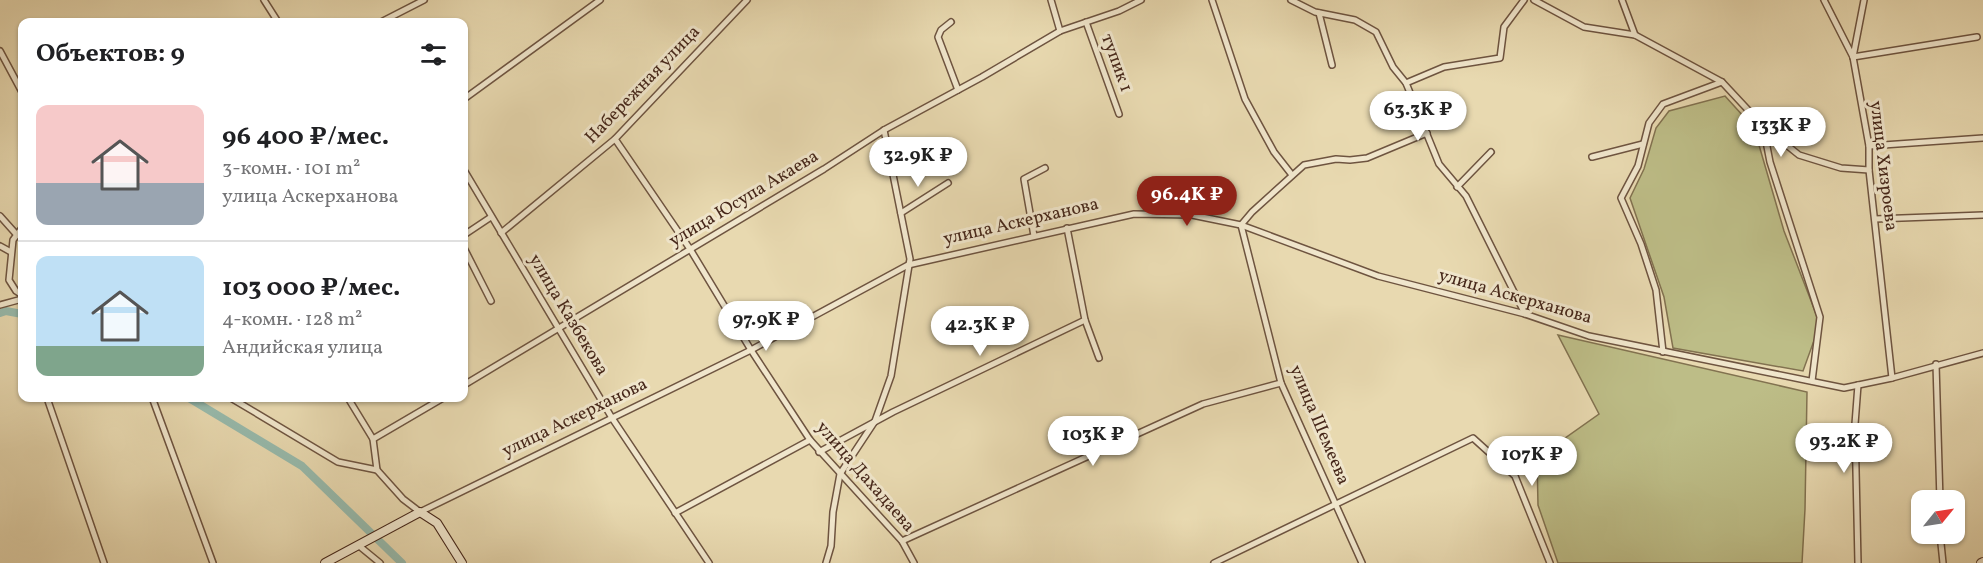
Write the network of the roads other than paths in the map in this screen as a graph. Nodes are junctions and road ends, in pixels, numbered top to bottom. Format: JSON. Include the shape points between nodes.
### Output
{"nodes":[{"id":1,"x":264,"y":0,"type":"edge"},
{"id":2,"x":424,"y":0,"type":"edge"},
{"id":3,"x":600,"y":0,"type":"edge"},
{"id":4,"x":747,"y":0,"type":"edge"},
{"id":5,"x":1051,"y":0,"type":"edge"},
{"id":6,"x":1142,"y":0,"type":"edge"},
{"id":7,"x":1212,"y":0,"type":"edge"},
{"id":8,"x":1291,"y":0,"type":"edge"},
{"id":9,"x":1524,"y":0,"type":"edge"},
{"id":10,"x":1534,"y":0,"type":"edge"},
{"id":11,"x":1622,"y":0,"type":"edge"},
{"id":12,"x":1824,"y":0,"type":"edge"},
{"id":13,"x":1864,"y":0,"type":"edge"},
{"id":14,"x":1319,"y":13,"type":"junction"},
{"id":15,"x":275,"y":18,"type":"edge"},
{"id":16,"x":389,"y":18,"type":"edge"},
{"id":17,"x":951,"y":22,"type":"dead end"},
{"id":18,"x":1086,"y":22,"type":"junction"},
{"id":19,"x":1060,"y":31,"type":"junction"},
{"id":20,"x":1635,"y":35,"type":"junction"},
{"id":21,"x":1977,"y":37,"type":"dead end"},
{"id":22,"x":0,"y":51,"type":"edge"},
{"id":23,"x":1853,"y":57,"type":"junction"},
{"id":24,"x":1332,"y":65,"type":"dead end"},
{"id":25,"x":1722,"y":82,"type":"junction"},
{"id":26,"x":1406,"y":83,"type":"junction"},
{"id":27,"x":18,"y":85,"type":"edge"},
{"id":28,"x":958,"y":90,"type":"junction"},
{"id":29,"x":468,"y":96,"type":"edge"},
{"id":30,"x":1119,"y":114,"type":"dead end"},
{"id":31,"x":1763,"y":126,"type":"junction"},
{"id":32,"x":884,"y":130,"type":"junction"},
{"id":33,"x":1427,"y":133,"type":"junction"},
{"id":34,"x":1983,"y":138,"type":"edge"},
{"id":35,"x":615,"y":139,"type":"junction"},
{"id":36,"x":1643,"y":144,"type":"junction"},
{"id":37,"x":1869,"y":146,"type":"junction"},
{"id":38,"x":1491,"y":153,"type":"dead end"},
{"id":39,"x":1592,"y":157,"type":"dead end"},
{"id":40,"x":1045,"y":168,"type":"dead end"},
{"id":41,"x":1869,"y":170,"type":"junction"},
{"id":42,"x":1292,"y":175,"type":"junction"},
{"id":43,"x":468,"y":177,"type":"edge"},
{"id":44,"x":948,"y":183,"type":"dead end"},
{"id":45,"x":1457,"y":187,"type":"junction"},
{"id":46,"x":901,"y":213,"type":"junction"},
{"id":47,"x":1983,"y":215,"type":"edge"},
{"id":48,"x":0,"y":216,"type":"edge"},
{"id":49,"x":491,"y":217,"type":"junction"},
{"id":50,"x":1875,"y":219,"type":"junction"},
{"id":51,"x":1241,"y":225,"type":"junction"},
{"id":52,"x":1067,"y":228,"type":"junction"},
{"id":53,"x":468,"y":232,"type":"edge"},
{"id":54,"x":501,"y":233,"type":"junction"},
{"id":55,"x":17,"y":235,"type":"joint"},
{"id":56,"x":1034,"y":236,"type":"junction"},
{"id":57,"x":0,"y":246,"type":"edge"},
{"id":58,"x":690,"y":249,"type":"junction"},
{"id":59,"x":11,"y":252,"type":"junction"},
{"id":60,"x":468,"y":256,"type":"edge"},
{"id":61,"x":908,"y":265,"type":"junction"},
{"id":62,"x":18,"y":293,"type":"edge"},
{"id":63,"x":18,"y":298,"type":"edge"},
{"id":64,"x":491,"y":301,"type":"dead end"},
{"id":65,"x":0,"y":305,"type":"edge"},
{"id":66,"x":1526,"y":314,"type":"junction"},
{"id":67,"x":1085,"y":320,"type":"junction"},
{"id":68,"x":559,"y":328,"type":"junction"},
{"id":69,"x":751,"y":350,"type":"junction"},
{"id":70,"x":1663,"y":352,"type":"junction"},
{"id":71,"x":1983,"y":353,"type":"edge"},
{"id":72,"x":1099,"y":358,"type":"dead end"},
{"id":73,"x":1936,"y":364,"type":"junction"},
{"id":74,"x":1892,"y":378,"type":"junction"},
{"id":75,"x":1812,"y":381,"type":"junction"},
{"id":76,"x":468,"y":383,"type":"edge"},
{"id":77,"x":1281,"y":383,"type":"junction"},
{"id":78,"x":1858,"y":385,"type":"junction"},
{"id":79,"x":48,"y":402,"type":"edge"},
{"id":80,"x":154,"y":402,"type":"edge"},
{"id":81,"x":238,"y":402,"type":"edge"},
{"id":82,"x":350,"y":402,"type":"edge"},
{"id":83,"x":436,"y":402,"type":"edge"},
{"id":84,"x":612,"y":418,"type":"junction"},
{"id":85,"x":875,"y":421,"type":"junction"},
{"id":86,"x":373,"y":439,"type":"junction"},
{"id":87,"x":810,"y":440,"type":"junction"},
{"id":88,"x":819,"y":452,"type":"junction"},
{"id":89,"x":377,"y":470,"type":"junction"},
{"id":90,"x":840,"y":474,"type":"junction"},
{"id":91,"x":1940,"y":490,"type":"edge"},
{"id":92,"x":1337,"y":505,"type":"junction"},
{"id":93,"x":420,"y":512,"type":"junction"},
{"id":94,"x":675,"y":513,"type":"junction"},
{"id":95,"x":902,"y":541,"type":"junction"},
{"id":96,"x":361,"y":543,"type":"junction"},
{"id":97,"x":1941,"y":544,"type":"edge"},
{"id":98,"x":104,"y":563,"type":"edge"},
{"id":99,"x":213,"y":563,"type":"edge"},
{"id":100,"x":325,"y":563,"type":"edge"},
{"id":101,"x":380,"y":563,"type":"edge"},
{"id":102,"x":462,"y":563,"type":"edge"},
{"id":103,"x":709,"y":563,"type":"edge"},
{"id":104,"x":826,"y":563,"type":"edge"},
{"id":105,"x":915,"y":563,"type":"edge"},
{"id":106,"x":1214,"y":563,"type":"edge"},
{"id":107,"x":1362,"y":563,"type":"edge"},
{"id":108,"x":1550,"y":563,"type":"edge"},
{"id":109,"x":1858,"y":563,"type":"edge"},
{"id":110,"x":1942,"y":563,"type":"edge"}],
"edges":[{"from":1,"to":15,"type":"street"},
{"from":2,"to":16,"type":"street"},
{"from":3,"to":29,"type":"street"},
{"from":4,"to":35,"type":"street","name":"Набережная улица"},
{"from":5,"to":19,"type":"street"},
{"from":6,"to":18,"type":"street","name":"улица Юсупа Акаева"},
{"from":7,"to":42,"type":"street","via":[[1245,99],[1274,152]]},
{"from":8,"to":14,"type":"street"},
{"from":9,"to":26,"type":"street","via":[[1504,27],[1500,58],[1444,67]]},
{"from":10,"to":20,"type":"street","via":[[1584,27]]},
{"from":11,"to":20,"type":"street"},
{"from":12,"to":23,"type":"street","name":"улица Хизроева"},
{"from":13,"to":23,"type":"street"},
{"from":14,"to":24,"type":"street"},
{"from":14,"to":26,"type":"street","via":[[1355,20],[1376,32],[1392,67]]},
{"from":17,"to":28,"type":"street","via":[[938,37]]},
{"from":18,"to":19,"type":"street","name":"улица Юсупа Акаева"},
{"from":18,"to":30,"type":"street","name":"тупик 1"},
{"from":19,"to":28,"type":"street","name":"улица Юсупа Акаева"},
{"from":20,"to":25,"type":"street"},
{"from":21,"to":23,"type":"street"},
{"from":22,"to":27,"type":"street"},
{"from":23,"to":37,"type":"street","name":"улица Хизроева"},
{"from":25,"to":31,"type":"street"},
{"from":25,"to":36,"type":"street","via":[[1663,104],[1649,123]]},
{"from":26,"to":33,"type":"street"},
{"from":28,"to":32,"type":"street","name":"улица Юсупа Акаева"},
{"from":31,"to":41,"type":"street","via":[[1799,155],[1841,168]]},
{"from":31,"to":75,"type":"street","via":[[1770,162],[1820,317]]},
{"from":32,"to":46,"type":"street"},
{"from":32,"to":58,"type":"street","name":"улица Юсупа Акаева"},
{"from":33,"to":42,"type":"street","via":[[1367,158],[1304,165]]},
{"from":33,"to":45,"type":"street","via":[[1439,164]]},
{"from":34,"to":37,"type":"street"},
{"from":35,"to":54,"type":"street","name":"Набережная улица"},
{"from":35,"to":58,"type":"street","name":"улица Дахадаева"},
{"from":36,"to":39,"type":"street"},
{"from":36,"to":70,"type":"street","via":[[1638,166],[1621,198],[1656,290]]},
{"from":37,"to":41,"type":"street","name":"улица Хизроева"},
{"from":38,"to":45,"type":"street"},
{"from":40,"to":56,"type":"street","via":[[1024,179]]},
{"from":41,"to":50,"type":"street","name":"улица Хизроева"},
{"from":42,"to":51,"type":"street"},
{"from":43,"to":49,"type":"street","name":"улица Казбекова"},
{"from":44,"to":46,"type":"street"},
{"from":45,"to":66,"type":"street","via":[[1466,196]]},
{"from":46,"to":61,"type":"street"},
{"from":47,"to":50,"type":"street"},
{"from":48,"to":55,"type":"street"},
{"from":49,"to":53,"type":"street"},
{"from":49,"to":54,"type":"street","name":"улица Казбекова"},
{"from":50,"to":74,"type":"street","name":"улица Хизроева"},
{"from":51,"to":52,"type":"street","name":"улица Аскерханова","via":[[1192,215],[1134,214]]},
{"from":51,"to":66,"type":"street","name":"улица Аскерханова","via":[[1378,276]]},
{"from":51,"to":77,"type":"street","name":"улица Шемеева"},
{"from":52,"to":56,"type":"street","name":"улица Аскерханова"},
{"from":52,"to":67,"type":"street"},
{"from":54,"to":68,"type":"street","name":"улица Казбекова"},
{"from":55,"to":59,"type":"street"},
{"from":56,"to":61,"type":"street","name":"улица Аскерханова"},
{"from":57,"to":59,"type":"street"},
{"from":58,"to":68,"type":"street","name":"улица Юсупа Акаева"},
{"from":58,"to":69,"type":"street","name":"улица Дахадаева"},
{"from":59,"to":62,"type":"street","via":[[9,280]]},
{"from":60,"to":64,"type":"street"},
{"from":61,"to":69,"type":"street","name":"улица Аскерханова"},
{"from":61,"to":85,"type":"street","via":[[891,376]]},
{"from":63,"to":65,"type":"street"},
{"from":66,"to":70,"type":"street","name":"улица Аскерханова","via":[[1589,336]]},
{"from":67,"to":72,"type":"street"},
{"from":67,"to":85,"type":"street"},
{"from":68,"to":76,"type":"street","name":"улица Юсупа Акаева"},
{"from":68,"to":84,"type":"street","name":"улица Казбекова"},
{"from":69,"to":84,"type":"street","name":"улица Аскерханова"},
{"from":69,"to":87,"type":"street","name":"улица Дахадаева"},
{"from":70,"to":75,"type":"street","name":"улица Аскерханова"},
{"from":71,"to":73,"type":"street","name":"улица Аскерханова"},
{"from":73,"to":74,"type":"street","name":"улица Аскерханова"},
{"from":73,"to":91,"type":"street"},
{"from":74,"to":78,"type":"street","name":"улица Аскерханова"},
{"from":75,"to":78,"type":"street","name":"улица Аскерханова","via":[[1844,388]]},
{"from":77,"to":92,"type":"street","name":"улица Шемеева"},
{"from":77,"to":95,"type":"street","via":[[1203,404]]},
{"from":78,"to":109,"type":"street"},
{"from":79,"to":98,"type":"street"},
{"from":80,"to":99,"type":"street"},
{"from":81,"to":89,"type":"street","via":[[338,462]]},
{"from":82,"to":86,"type":"street"},
{"from":83,"to":86,"type":"street"},
{"from":84,"to":93,"type":"street","name":"улица Аскерханова"},
{"from":84,"to":94,"type":"street","name":"улица Казбекова"},
{"from":85,"to":88,"type":"street"},
{"from":85,"to":90,"type":"street"},
{"from":86,"to":89,"type":"street"},
{"from":87,"to":88,"type":"street","name":"улица Дахадаева"},
{"from":87,"to":94,"type":"street"},
{"from":88,"to":90,"type":"street","name":"улица Дахадаева"},
{"from":89,"to":93,"type":"street"},
{"from":90,"to":95,"type":"street","name":"улица Дахадаева"},
{"from":90,"to":104,"type":"street"},
{"from":92,"to":106,"type":"street"},
{"from":92,"to":107,"type":"street","name":"улица Шемеева"},
{"from":92,"to":108,"type":"street","via":[[1473,438],[1515,476]]},
{"from":93,"to":96,"type":"street","name":"улица Аскерханова"},
{"from":93,"to":102,"type":"street","via":[[437,523]]},
{"from":94,"to":103,"type":"street","name":"улица Казбекова"},
{"from":95,"to":105,"type":"street","name":"улица Дахадаева"},
{"from":96,"to":100,"type":"street","name":"улица Аскерханова"},
{"from":96,"to":101,"type":"street"},
{"from":97,"to":110,"type":"street"}]}
